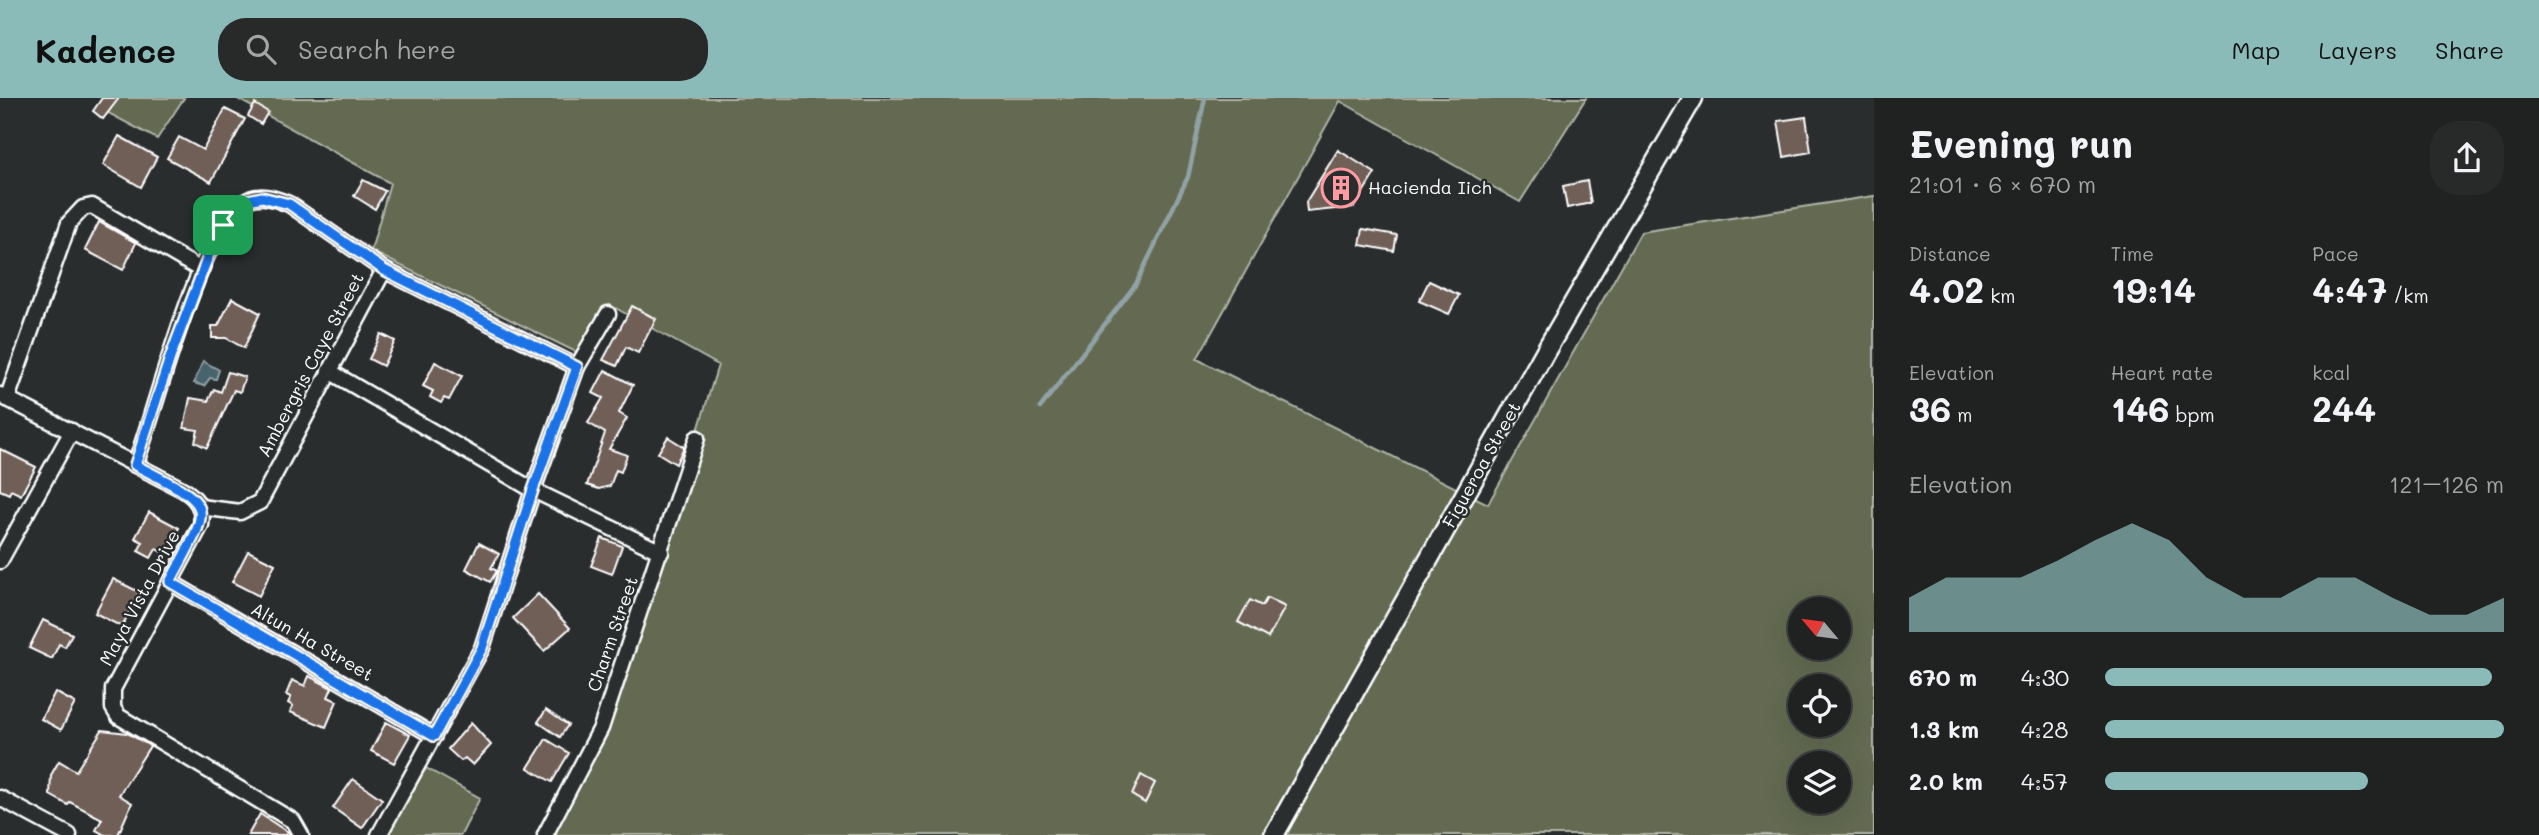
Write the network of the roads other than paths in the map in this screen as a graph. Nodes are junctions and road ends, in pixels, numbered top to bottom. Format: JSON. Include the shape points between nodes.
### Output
{"nodes":[{"id":1,"x":1693,"y":98,"type":"edge"},
{"id":2,"x":201,"y":270,"type":"junction"},
{"id":3,"x":384,"y":270,"type":"junction"},
{"id":4,"x":608,"y":314,"type":"dead end"},
{"id":5,"x":577,"y":367,"type":"junction"},
{"id":6,"x":329,"y":371,"type":"junction"},
{"id":7,"x":4,"y":397,"type":"edge"},
{"id":8,"x":72,"y":431,"type":"junction"},
{"id":9,"x":697,"y":438,"type":"dead end"},
{"id":10,"x":135,"y":465,"type":"junction"},
{"id":11,"x":533,"y":490,"type":"junction"},
{"id":12,"x":200,"y":507,"type":"junction"},
{"id":13,"x":661,"y":552,"type":"junction"},
{"id":14,"x":0,"y":561,"type":"edge"},
{"id":15,"x":170,"y":582,"type":"junction"},
{"id":16,"x":434,"y":736,"type":"junction"},
{"id":17,"x":0,"y":798,"type":"edge"},
{"id":18,"x":69,"y":835,"type":"edge"},
{"id":19,"x":301,"y":835,"type":"edge"},
{"id":20,"x":379,"y":835,"type":"edge"},
{"id":21,"x":545,"y":835,"type":"edge"},
{"id":22,"x":1274,"y":835,"type":"edge"}],
"edges":[{"from":1,"to":22,"type":"street","name":"Figueroa Street"},
{"from":2,"to":3,"type":"street","via":[[234,210],[262,197],[289,204]]},
{"from":2,"to":7,"type":"street","via":[[92,206],[83,208],[69,223]]},
{"from":2,"to":10,"type":"street"},
{"from":3,"to":5,"type":"street","name":"Ambergris Caye Street"},
{"from":3,"to":6,"type":"street","name":"Ambergris Caye Street"},
{"from":4,"to":5,"type":"street"},
{"from":5,"to":11,"type":"street"},
{"from":6,"to":11,"type":"street"},
{"from":6,"to":12,"type":"street","name":"Ambergris Caye Street","via":[[260,502],[240,512]]},
{"from":7,"to":8,"type":"street"},
{"from":8,"to":10,"type":"street"},
{"from":8,"to":14,"type":"street"},
{"from":9,"to":13,"type":"street","name":"Charm Street"},
{"from":10,"to":12,"type":"street","via":[[190,494]]},
{"from":11,"to":13,"type":"street"},
{"from":11,"to":16,"type":"street","via":[[482,648]]},
{"from":12,"to":15,"type":"street","name":"Maya Vista Drive","via":[[201,525]]},
{"from":13,"to":21,"type":"street","name":"Charm Street","via":[[601,728]]},
{"from":15,"to":16,"type":"street","name":"Altun Ha Street"},
{"from":15,"to":19,"type":"street","name":"Maya Vista Drive","via":[[113,689],[113,708],[118,716],[286,816]]},
{"from":16,"to":20,"type":"street"},
{"from":17,"to":18,"type":"street"}]}
